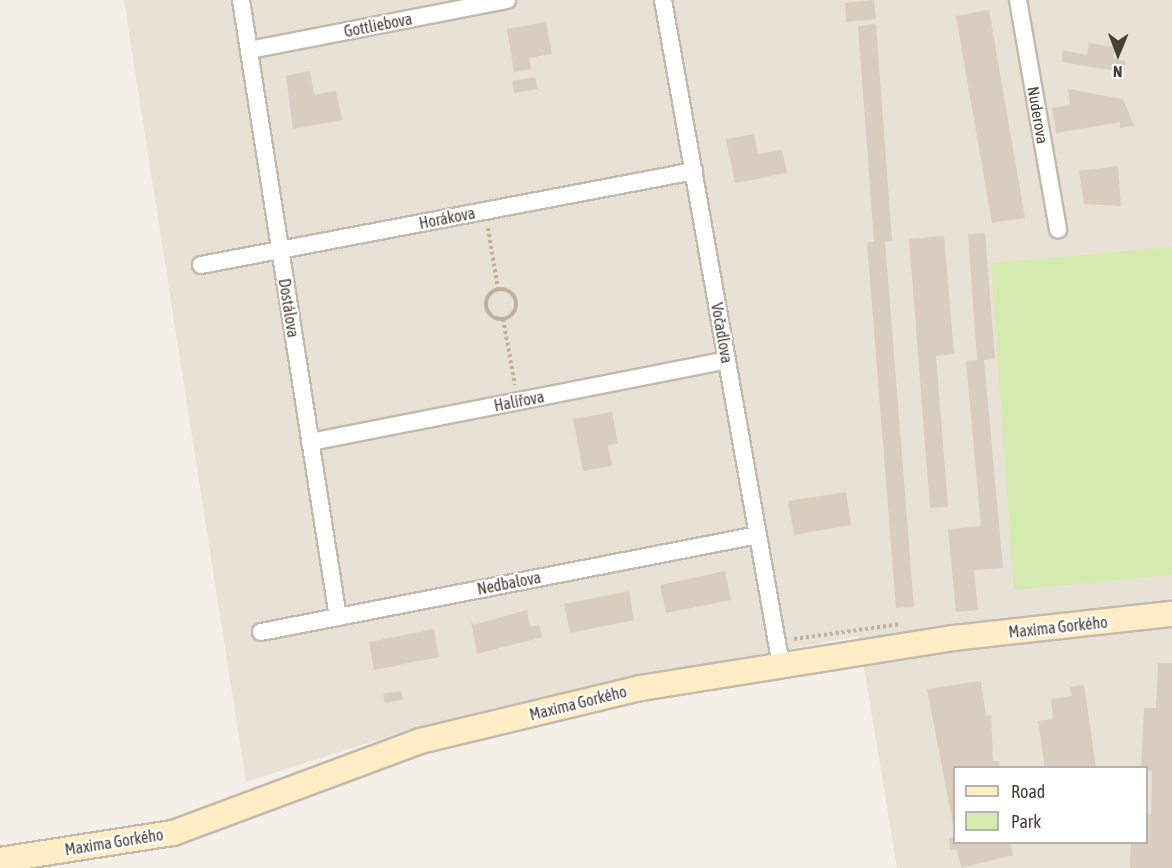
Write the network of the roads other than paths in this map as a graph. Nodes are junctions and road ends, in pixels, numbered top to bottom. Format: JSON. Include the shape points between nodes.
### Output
{"nodes":[{"id":1,"x":241,"y":0,"type":"edge"},
{"id":2,"x":507,"y":0,"type":"edge"},
{"id":3,"x":663,"y":0,"type":"edge"},
{"id":4,"x":1018,"y":0,"type":"edge"},
{"id":5,"x":249,"y":50,"type":"junction"},
{"id":6,"x":694,"y":171,"type":"junction"},
{"id":7,"x":1058,"y":230,"type":"dead end"},
{"id":8,"x":280,"y":250,"type":"junction"},
{"id":9,"x":201,"y":265,"type":"dead end"},
{"id":10,"x":727,"y":360,"type":"junction"},
{"id":11,"x":310,"y":442,"type":"junction"},
{"id":12,"x":758,"y":535,"type":"junction"},
{"id":13,"x":1172,"y":614,"type":"edge"},
{"id":14,"x":338,"y":617,"type":"junction"},
{"id":15,"x":261,"y":632,"type":"dead end"},
{"id":16,"x":781,"y":665,"type":"junction"},
{"id":17,"x":0,"y":860,"type":"edge"}],
"edges":[{"from":1,"to":5,"type":"street","name":"Dostálova"},
{"from":2,"to":5,"type":"street","name":"Gottliebova"},
{"from":3,"to":6,"type":"street","name":"Vočadlova"},
{"from":4,"to":7,"type":"street","name":"Nuderova"},
{"from":5,"to":8,"type":"street","name":"Dostálova"},
{"from":6,"to":8,"type":"street","name":"Horákova"},
{"from":6,"to":10,"type":"street","name":"Vočadlova"},
{"from":8,"to":9,"type":"street","name":"Horákova"},
{"from":8,"to":11,"type":"street","name":"Dostálova"},
{"from":10,"to":11,"type":"street","name":"Halířova"},
{"from":10,"to":12,"type":"street","name":"Vočadlova"},
{"from":11,"to":14,"type":"street","name":"Dostálova"},
{"from":12,"to":14,"type":"street","name":"Nedbalova"},
{"from":12,"to":16,"type":"street","name":"Vočadlova"},
{"from":13,"to":16,"type":"street","name":"Maxima Gorkého","via":[[953,638]]},
{"from":14,"to":15,"type":"street","name":"Nedbalova"},
{"from":16,"to":17,"type":"street","name":"Maxima Gorkého","via":[[640,688],[420,741],[173,833]]}]}
